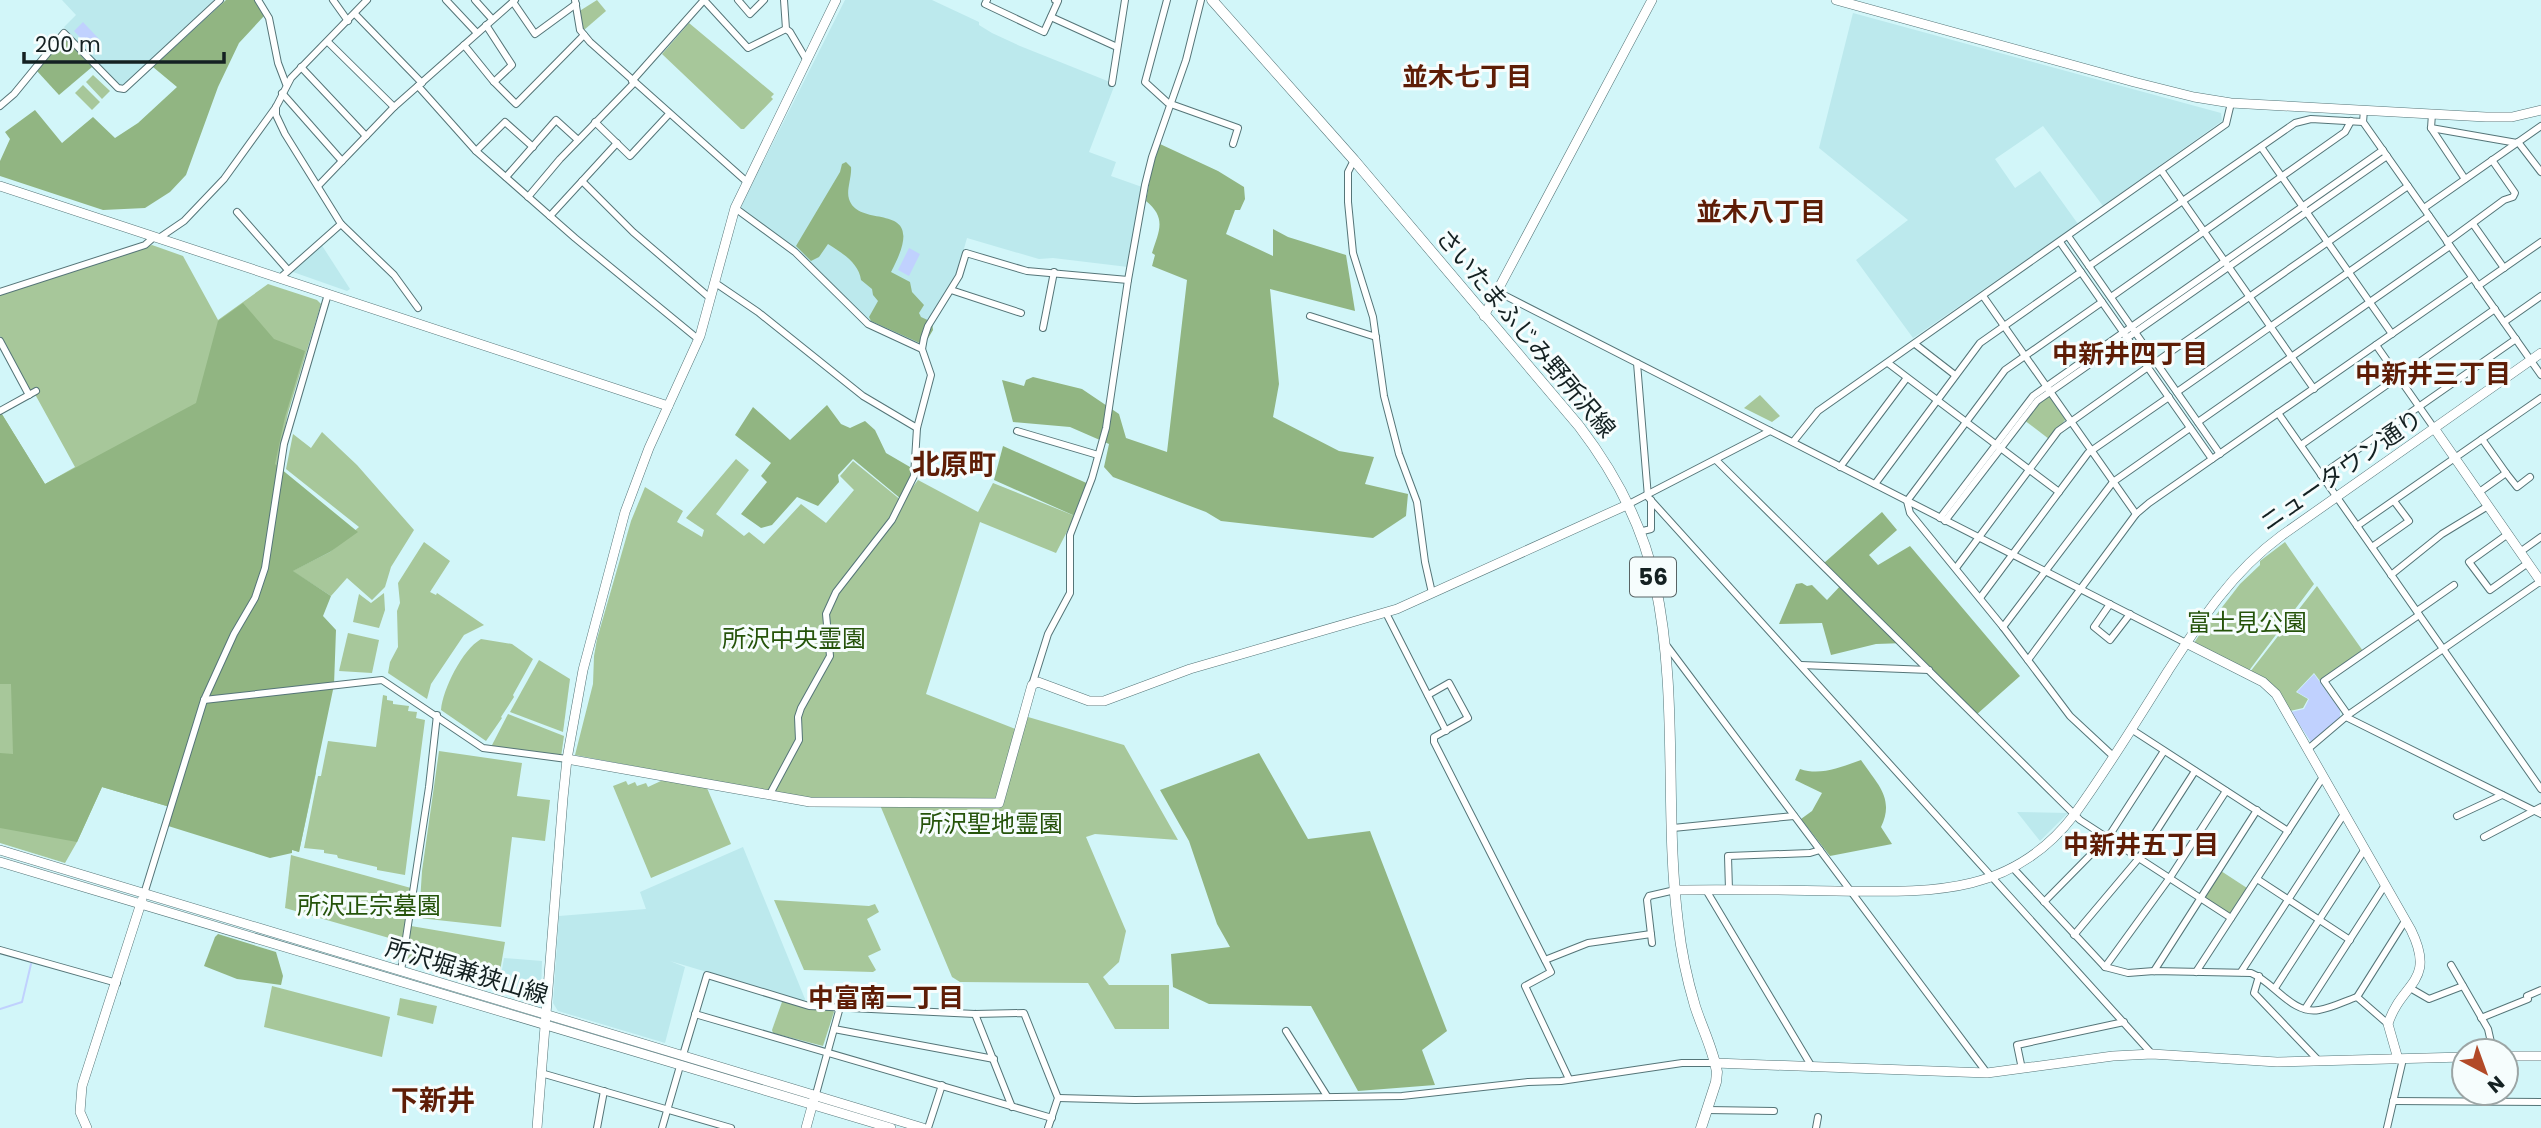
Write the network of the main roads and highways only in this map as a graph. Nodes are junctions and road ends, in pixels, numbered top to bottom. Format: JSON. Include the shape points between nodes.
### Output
{"nodes":[{"id":1,"x":1212,"y":0,"type":"edge"},
{"id":2,"x":1701,"y":1128,"type":"edge"}],
"edges":[{"from":1,"to":2,"type":"main road","name":"さいたまふじみ野所沢線","number":"56","via":[[1579,426],[1639,532],[1655,583],[1663,642],[1677,922],[1688,981],[1715,1063],[1716,1082]]}]}
